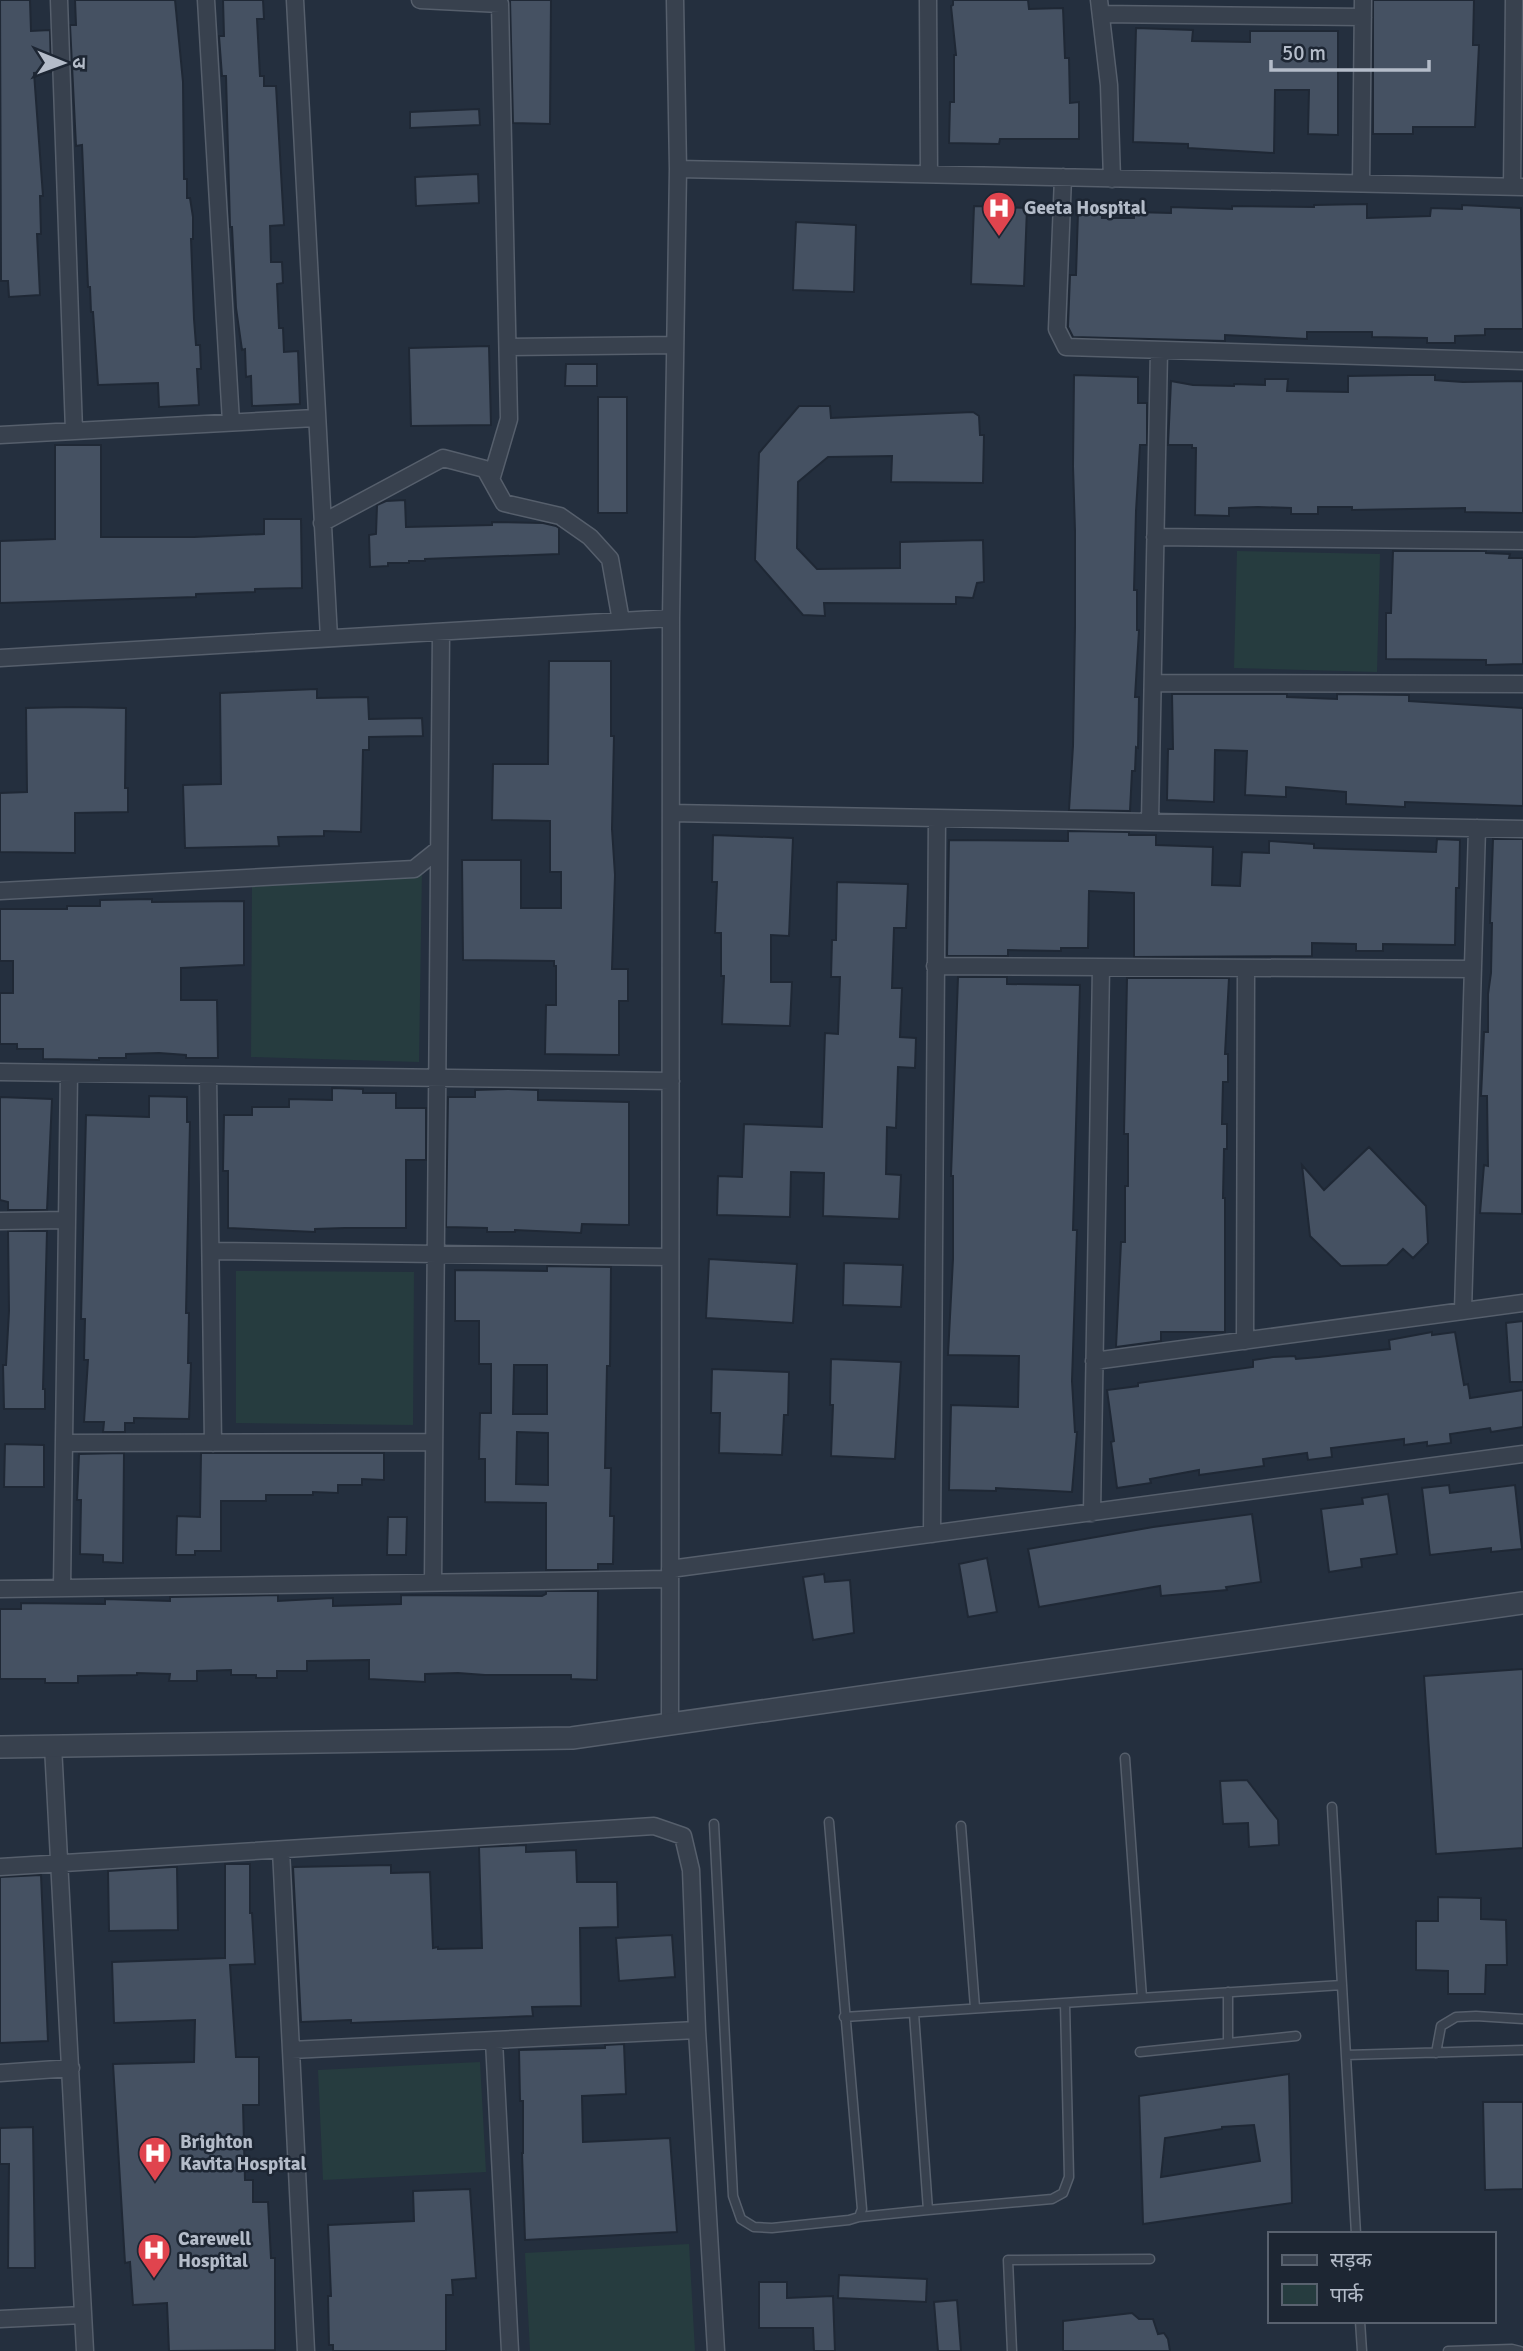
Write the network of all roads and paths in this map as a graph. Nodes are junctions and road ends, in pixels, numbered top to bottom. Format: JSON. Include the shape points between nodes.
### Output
{"nodes":[{"id":1,"x":59,"y":0,"type":"edge"},
{"id":2,"x":206,"y":0,"type":"edge"},
{"id":3,"x":295,"y":0,"type":"edge"},
{"id":4,"x":420,"y":0,"type":"edge"},
{"id":5,"x":675,"y":0,"type":"edge"},
{"id":6,"x":928,"y":0,"type":"edge"},
{"id":7,"x":1363,"y":0,"type":"edge"},
{"id":8,"x":1100,"y":7,"type":"edge"},
{"id":9,"x":1517,"y":7,"type":"edge"},
{"id":10,"x":1229,"y":8,"type":"edge"},
{"id":11,"x":1363,"y":17,"type":"junction"},
{"id":12,"x":678,"y":169,"type":"junction"},
{"id":13,"x":929,"y":174,"type":"junction"},
{"id":14,"x":1063,"y":177,"type":"junction"},
{"id":15,"x":1112,"y":178,"type":"junction"},
{"id":16,"x":1361,"y":183,"type":"junction"},
{"id":17,"x":1518,"y":187,"type":"edge"},
{"id":18,"x":675,"y":345,"type":"junction"},
{"id":19,"x":508,"y":347,"type":"junction"},
{"id":20,"x":1158,"y":350,"type":"junction"},
{"id":21,"x":1523,"y":361,"type":"edge"},
{"id":22,"x":315,"y":418,"type":"junction"},
{"id":23,"x":231,"y":422,"type":"junction"},
{"id":24,"x":74,"y":431,"type":"junction"},
{"id":25,"x":0,"y":435,"type":"edge"},
{"id":26,"x":491,"y":480,"type":"junction"},
{"id":27,"x":322,"y":523,"type":"junction"},
{"id":28,"x":1155,"y":537,"type":"junction"},
{"id":29,"x":1523,"y":541,"type":"edge"},
{"id":30,"x":671,"y":618,"type":"junction"},
{"id":31,"x":621,"y":621,"type":"junction"},
{"id":32,"x":441,"y":632,"type":"junction"},
{"id":33,"x":329,"y":638,"type":"junction"},
{"id":34,"x":0,"y":658,"type":"edge"},
{"id":35,"x":1153,"y":683,"type":"junction"},
{"id":36,"x":1523,"y":684,"type":"edge"},
{"id":37,"x":671,"y":813,"type":"junction"},
{"id":38,"x":937,"y":818,"type":"junction"},
{"id":39,"x":1150,"y":822,"type":"junction"},
{"id":40,"x":1478,"y":828,"type":"junction"},
{"id":41,"x":1523,"y":829,"type":"edge"},
{"id":42,"x":439,"y":849,"type":"junction"},
{"id":43,"x":0,"y":891,"type":"edge"},
{"id":44,"x":935,"y":966,"type":"junction"},
{"id":45,"x":1101,"y":967,"type":"junction"},
{"id":46,"x":1247,"y":968,"type":"junction"},
{"id":47,"x":1473,"y":969,"type":"junction"},
{"id":48,"x":0,"y":1072,"type":"edge"},
{"id":49,"x":69,"y":1073,"type":"junction"},
{"id":50,"x":208,"y":1075,"type":"junction"},
{"id":51,"x":438,"y":1078,"type":"junction"},
{"id":52,"x":671,"y":1081,"type":"junction"},
{"id":53,"x":67,"y":1220,"type":"junction"},
{"id":54,"x":0,"y":1221,"type":"edge"},
{"id":55,"x":211,"y":1251,"type":"junction"},
{"id":56,"x":436,"y":1254,"type":"junction"},
{"id":57,"x":670,"y":1257,"type":"junction"},
{"id":58,"x":1523,"y":1303,"type":"edge"},
{"id":59,"x":1463,"y":1311,"type":"junction"},
{"id":60,"x":1245,"y":1341,"type":"junction"},
{"id":61,"x":1094,"y":1361,"type":"junction"},
{"id":62,"x":434,"y":1442,"type":"junction"},
{"id":63,"x":64,"y":1443,"type":"junction"},
{"id":64,"x":214,"y":1443,"type":"junction"},
{"id":65,"x":1523,"y":1454,"type":"edge"},
{"id":66,"x":1092,"y":1513,"type":"junction"},
{"id":67,"x":932,"y":1534,"type":"junction"},
{"id":68,"x":670,"y":1574,"type":"junction"},
{"id":69,"x":433,"y":1583,"type":"junction"},
{"id":70,"x":62,"y":1588,"type":"junction"},
{"id":71,"x":0,"y":1589,"type":"edge"},
{"id":72,"x":1523,"y":1603,"type":"edge"},
{"id":73,"x":670,"y":1724,"type":"junction"},
{"id":74,"x":0,"y":1746,"type":"edge"},
{"id":75,"x":53,"y":1746,"type":"junction"},
{"id":76,"x":1125,"y":1758,"type":"dead end"},
{"id":77,"x":1332,"y":1807,"type":"dead end"},
{"id":78,"x":829,"y":1822,"type":"dead end"},
{"id":79,"x":714,"y":1824,"type":"dead end"},
{"id":80,"x":961,"y":1826,"type":"dead end"},
{"id":81,"x":281,"y":1850,"type":"junction"},
{"id":82,"x":60,"y":1864,"type":"junction"},
{"id":83,"x":0,"y":1867,"type":"edge"},
{"id":84,"x":1342,"y":1985,"type":"junction"},
{"id":85,"x":1228,"y":1992,"type":"junction"},
{"id":86,"x":1142,"y":1998,"type":"junction"},
{"id":87,"x":1065,"y":2003,"type":"junction"},
{"id":88,"x":975,"y":2008,"type":"junction"},
{"id":89,"x":914,"y":2012,"type":"junction"},
{"id":90,"x":844,"y":2017,"type":"junction"},
{"id":91,"x":1523,"y":2019,"type":"edge"},
{"id":92,"x":697,"y":2031,"type":"junction"},
{"id":93,"x":1296,"y":2036,"type":"dead end"},
{"id":94,"x":494,"y":2040,"type":"junction"},
{"id":95,"x":1228,"y":2043,"type":"junction"},
{"id":96,"x":291,"y":2050,"type":"junction"},
{"id":97,"x":1523,"y":2050,"type":"edge"},
{"id":98,"x":1140,"y":2052,"type":"dead end"},
{"id":99,"x":1436,"y":2053,"type":"junction"},
{"id":100,"x":1346,"y":2055,"type":"junction"},
{"id":101,"x":71,"y":2068,"type":"junction"},
{"id":102,"x":0,"y":2073,"type":"edge"},
{"id":103,"x":928,"y":2210,"type":"junction"},
{"id":104,"x":859,"y":2217,"type":"junction"},
{"id":105,"x":1356,"y":2232,"type":"edge"},
{"id":106,"x":1150,"y":2259,"type":"dead end"},
{"id":107,"x":83,"y":2315,"type":"junction"},
{"id":108,"x":0,"y":2319,"type":"edge"},
{"id":109,"x":1360,"y":2323,"type":"edge"},
{"id":110,"x":85,"y":2351,"type":"edge"},
{"id":111,"x":306,"y":2351,"type":"edge"},
{"id":112,"x":510,"y":2351,"type":"edge"},
{"id":113,"x":716,"y":2351,"type":"edge"},
{"id":114,"x":1012,"y":2351,"type":"edge"},
{"id":115,"x":1362,"y":2351,"type":"edge"},
{"id":116,"x":1448,"y":2351,"type":"edge"},
{"id":117,"x":1520,"y":2351,"type":"edge"}],
"edges":[{"from":1,"to":24,"type":"street"},
{"from":2,"to":23,"type":"street"},
{"from":3,"to":22,"type":"street"},
{"from":4,"to":19,"type":"street","via":[[500,4]]},
{"from":5,"to":12,"type":"street"},
{"from":6,"to":13,"type":"street"},
{"from":7,"to":11,"type":"street"},
{"from":8,"to":10,"type":"street"},
{"from":8,"to":15,"type":"street","via":[[1109,85]]},
{"from":9,"to":17,"type":"street"},
{"from":10,"to":11,"type":"street"},
{"from":11,"to":16,"type":"street"},
{"from":12,"to":13,"type":"street"},
{"from":12,"to":18,"type":"street"},
{"from":13,"to":14,"type":"street"},
{"from":14,"to":15,"type":"street"},
{"from":14,"to":20,"type":"street","via":[[1057,329],[1066,347]]},
{"from":15,"to":16,"type":"street"},
{"from":16,"to":17,"type":"street"},
{"from":18,"to":19,"type":"street"},
{"from":18,"to":30,"type":"street"},
{"from":19,"to":26,"type":"street","via":[[509,419]]},
{"from":20,"to":21,"type":"street"},
{"from":20,"to":28,"type":"street"},
{"from":22,"to":23,"type":"street"},
{"from":22,"to":27,"type":"street"},
{"from":23,"to":24,"type":"street"},
{"from":24,"to":25,"type":"street"},
{"from":26,"to":27,"type":"street","via":[[485,470],[443,458]]},
{"from":26,"to":31,"type":"street","via":[[504,503],[560,516],[590,537],[610,559]]},
{"from":27,"to":33,"type":"street"},
{"from":28,"to":29,"type":"street"},
{"from":28,"to":35,"type":"street"},
{"from":30,"to":31,"type":"street"},
{"from":30,"to":37,"type":"street"},
{"from":31,"to":32,"type":"street"},
{"from":32,"to":33,"type":"street"},
{"from":32,"to":42,"type":"street"},
{"from":33,"to":34,"type":"street"},
{"from":35,"to":36,"type":"street"},
{"from":35,"to":39,"type":"street"},
{"from":37,"to":38,"type":"street"},
{"from":37,"to":52,"type":"street"},
{"from":38,"to":39,"type":"street"},
{"from":38,"to":44,"type":"street"},
{"from":39,"to":40,"type":"street"},
{"from":40,"to":41,"type":"street"},
{"from":40,"to":47,"type":"street"},
{"from":42,"to":43,"type":"street","via":[[414,869]]},
{"from":42,"to":51,"type":"street"},
{"from":44,"to":45,"type":"street"},
{"from":44,"to":67,"type":"street"},
{"from":45,"to":46,"type":"street"},
{"from":45,"to":61,"type":"street"},
{"from":46,"to":47,"type":"street"},
{"from":46,"to":60,"type":"street"},
{"from":47,"to":59,"type":"street"},
{"from":48,"to":49,"type":"street"},
{"from":49,"to":50,"type":"street"},
{"from":49,"to":53,"type":"street"},
{"from":50,"to":51,"type":"street"},
{"from":50,"to":55,"type":"street"},
{"from":51,"to":52,"type":"street"},
{"from":51,"to":56,"type":"street"},
{"from":52,"to":57,"type":"street"},
{"from":53,"to":54,"type":"street"},
{"from":53,"to":63,"type":"street"},
{"from":55,"to":56,"type":"street"},
{"from":55,"to":64,"type":"street"},
{"from":56,"to":57,"type":"street"},
{"from":56,"to":62,"type":"street"},
{"from":57,"to":68,"type":"street"},
{"from":58,"to":59,"type":"street"},
{"from":59,"to":60,"type":"street"},
{"from":60,"to":61,"type":"street"},
{"from":61,"to":66,"type":"street"},
{"from":62,"to":64,"type":"street"},
{"from":62,"to":69,"type":"street"},
{"from":63,"to":64,"type":"street"},
{"from":63,"to":70,"type":"street"},
{"from":65,"to":66,"type":"street"},
{"from":66,"to":67,"type":"street"},
{"from":67,"to":68,"type":"street"},
{"from":68,"to":69,"type":"street"},
{"from":68,"to":73,"type":"street"},
{"from":69,"to":70,"type":"street"},
{"from":70,"to":71,"type":"street"},
{"from":72,"to":73,"type":"street"},
{"from":73,"to":75,"type":"street","via":[[572,1738]]},
{"from":74,"to":75,"type":"street"},
{"from":75,"to":82,"type":"street"},
{"from":76,"to":86,"type":"lane"},
{"from":77,"to":84,"type":"lane"},
{"from":78,"to":90,"type":"lane"},
{"from":79,"to":104,"type":"lane","via":[[733,2196],[741,2219],[754,2227],[772,2228]]},
{"from":80,"to":88,"type":"lane"},
{"from":81,"to":82,"type":"street"},
{"from":81,"to":92,"type":"street","via":[[654,1826],[683,1836],[691,1870]]},
{"from":81,"to":96,"type":"street"},
{"from":82,"to":83,"type":"street"},
{"from":82,"to":101,"type":"street"},
{"from":84,"to":85,"type":"lane"},
{"from":84,"to":100,"type":"lane"},
{"from":85,"to":86,"type":"lane"},
{"from":85,"to":95,"type":"lane"},
{"from":86,"to":87,"type":"lane"},
{"from":87,"to":88,"type":"lane"},
{"from":87,"to":103,"type":"lane","via":[[1069,2177],[1063,2193],[1052,2199]]},
{"from":88,"to":89,"type":"lane"},
{"from":89,"to":90,"type":"lane"},
{"from":89,"to":103,"type":"lane"},
{"from":90,"to":104,"type":"lane","via":[[862,2209]]},
{"from":91,"to":99,"type":"lane","via":[[1456,2017],[1441,2026]]},
{"from":92,"to":94,"type":"street"},
{"from":92,"to":113,"type":"street"},
{"from":93,"to":95,"type":"lane"},
{"from":94,"to":96,"type":"street"},
{"from":94,"to":112,"type":"street"},
{"from":95,"to":98,"type":"lane"},
{"from":96,"to":111,"type":"street"},
{"from":97,"to":99,"type":"lane"},
{"from":99,"to":100,"type":"lane"},
{"from":100,"to":105,"type":"lane"},
{"from":101,"to":102,"type":"street"},
{"from":101,"to":107,"type":"street"},
{"from":103,"to":104,"type":"lane"},
{"from":106,"to":114,"type":"lane","via":[[1008,2260]]},
{"from":107,"to":108,"type":"street"},
{"from":107,"to":110,"type":"street"},
{"from":109,"to":115,"type":"lane"},
{"from":116,"to":117,"type":"lane"}]}
